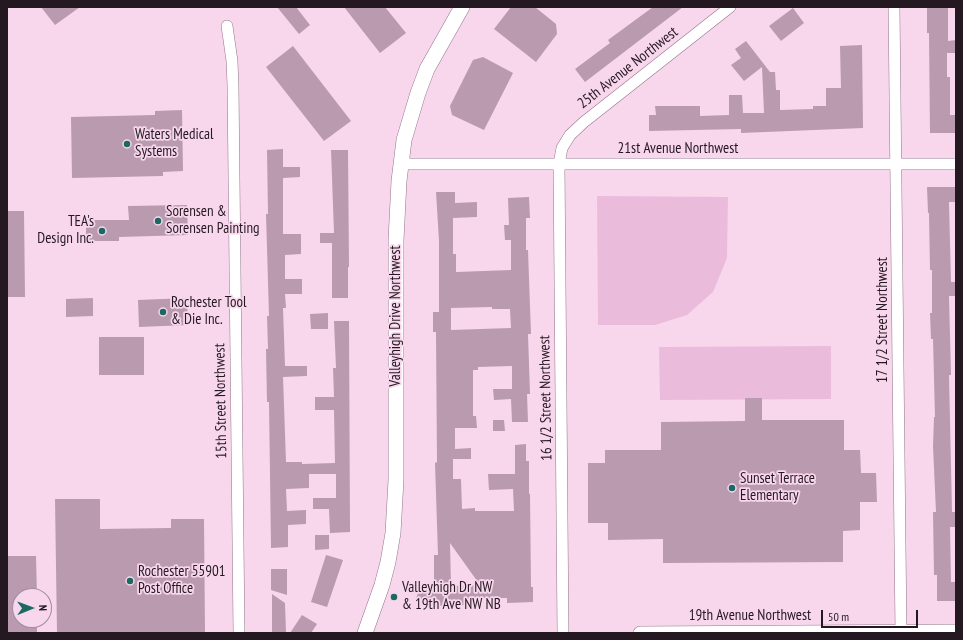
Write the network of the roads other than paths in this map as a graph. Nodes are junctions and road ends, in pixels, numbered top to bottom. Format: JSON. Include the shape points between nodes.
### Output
{"nodes":[{"id":1,"x":462,"y":7,"type":"edge"},
{"id":2,"x":730,"y":7,"type":"edge"},
{"id":3,"x":894,"y":7,"type":"edge"},
{"id":4,"x":227,"y":26,"type":"dead end"},
{"id":5,"x":401,"y":164,"type":"junction"},
{"id":6,"x":559,"y":164,"type":"junction"},
{"id":7,"x":897,"y":164,"type":"junction"},
{"id":8,"x":956,"y":164,"type":"edge"},
{"id":9,"x":956,"y":631,"type":"edge"},
{"id":10,"x":901,"y":632,"type":"edge"},
{"id":11,"x":239,"y":633,"type":"edge"},
{"id":12,"x":365,"y":633,"type":"edge"},
{"id":13,"x":563,"y":633,"type":"edge"},
{"id":14,"x":640,"y":633,"type":"edge"},
{"id":15,"x":732,"y":633,"type":"edge"}],
"edges":[{"from":1,"to":5,"type":"main road","name":"Valleyhigh Drive Northwest","via":[[438,49],[418,93],[404,140]]},
{"from":2,"to":6,"type":"street","name":"25th Avenue Northwest","via":[[584,122],[570,135],[562,148]]},
{"from":3,"to":7,"type":"street","name":"17 1/2 Street Northwest"},
{"from":4,"to":11,"type":"street","name":"15th Street Northwest","via":[[234,86]]},
{"from":5,"to":6,"type":"street","name":"21st Avenue Northwest"},
{"from":5,"to":12,"type":"main road","name":"Valleyhigh Drive Northwest","via":[[396,240],[394,527],[382,585]]},
{"from":6,"to":7,"type":"street","name":"21st Avenue Northwest"},
{"from":6,"to":13,"type":"street","name":"16 1/2 Street Northwest"},
{"from":7,"to":8,"type":"street","name":"21st Avenue Northwest"},
{"from":7,"to":10,"type":"street","name":"17 1/2 Street Northwest"},
{"from":9,"to":10,"type":"street","name":"19th Avenue Northwest"},
{"from":10,"to":15,"type":"street","name":"19th Avenue Northwest"},
{"from":14,"to":15,"type":"street","name":"19th Avenue Northwest"}]}
